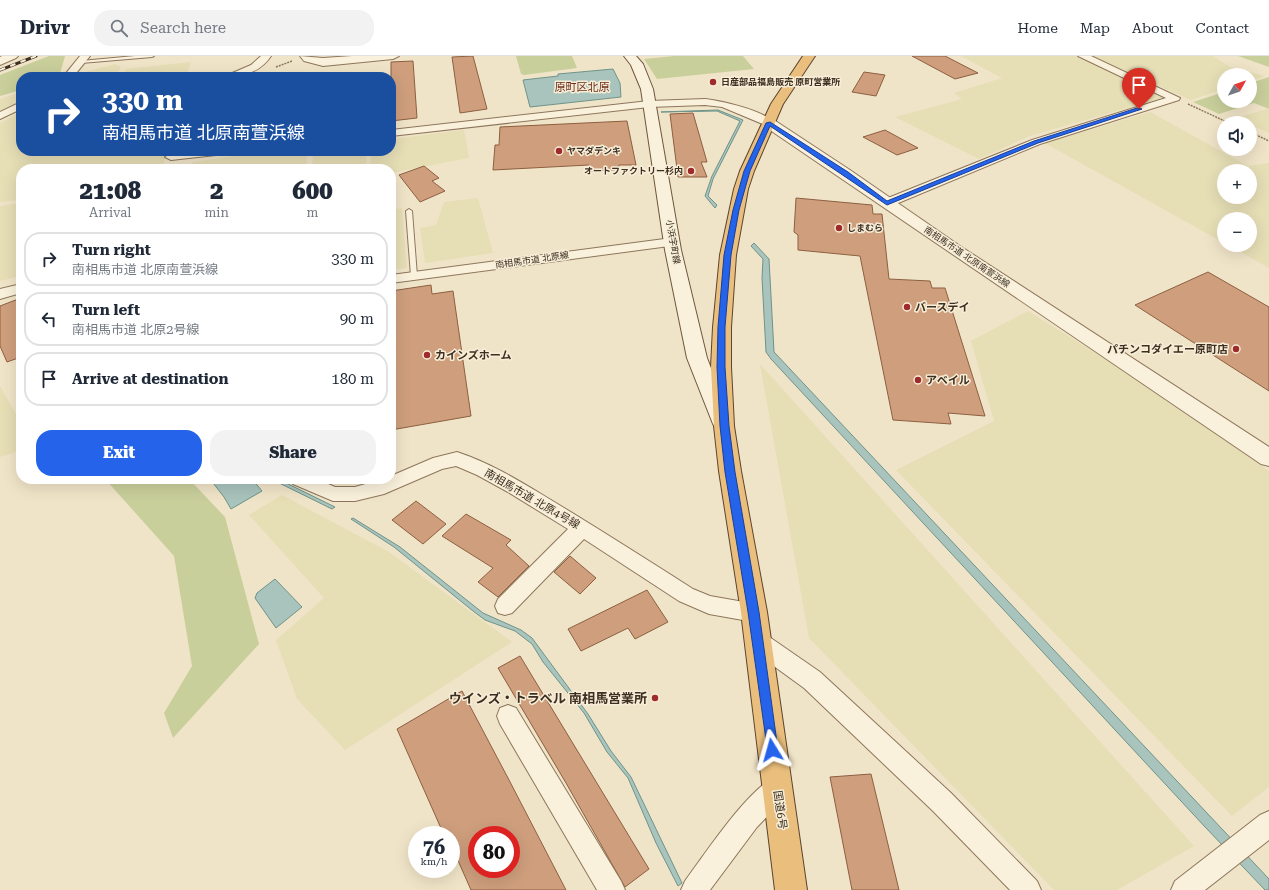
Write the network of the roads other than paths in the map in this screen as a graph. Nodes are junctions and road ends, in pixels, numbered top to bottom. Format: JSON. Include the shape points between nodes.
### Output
{"nodes":[{"id":1,"x":12,"y":56,"type":"edge"},
{"id":2,"x":152,"y":56,"type":"edge"},
{"id":3,"x":266,"y":56,"type":"edge"},
{"id":4,"x":306,"y":56,"type":"edge"},
{"id":5,"x":393,"y":56,"type":"edge"},
{"id":6,"x":630,"y":56,"type":"edge"},
{"id":7,"x":810,"y":56,"type":"edge"},
{"id":8,"x":1083,"y":56,"type":"edge"},
{"id":9,"x":83,"y":59,"type":"edge"},
{"id":10,"x":0,"y":60,"type":"edge"},
{"id":11,"x":72,"y":72,"type":"edge"},
{"id":12,"x":240,"y":72,"type":"edge"},
{"id":13,"x":649,"y":104,"type":"junction"},
{"id":14,"x":16,"y":108,"type":"edge"},
{"id":15,"x":0,"y":116,"type":"edge"},
{"id":16,"x":768,"y":123,"type":"junction"},
{"id":17,"x":396,"y":132,"type":"edge"},
{"id":18,"x":887,"y":203,"type":"junction"},
{"id":19,"x":409,"y":211,"type":"dead end"},
{"id":20,"x":672,"y":242,"type":"junction"},
{"id":21,"x":414,"y":276,"type":"junction"},
{"id":22,"x":396,"y":279,"type":"edge"},
{"id":23,"x":16,"y":289,"type":"edge"},
{"id":24,"x":0,"y":294,"type":"edge"},
{"id":25,"x":724,"y":426,"type":"junction"},
{"id":26,"x":1269,"y":458,"type":"edge"},
{"id":27,"x":396,"y":481,"type":"edge"},
{"id":28,"x":310,"y":484,"type":"edge"},
{"id":29,"x":390,"y":484,"type":"edge"},
{"id":30,"x":582,"y":528,"type":"junction"},
{"id":31,"x":505,"y":606,"type":"dead end"},
{"id":32,"x":754,"y":612,"type":"junction"},
{"id":33,"x":757,"y":641,"type":"junction"},
{"id":34,"x":508,"y":716,"type":"dead end"},
{"id":35,"x":777,"y":788,"type":"junction"},
{"id":36,"x":1269,"y":824,"type":"edge"},
{"id":37,"x":612,"y":890,"type":"edge"},
{"id":38,"x":694,"y":890,"type":"edge"},
{"id":39,"x":791,"y":890,"type":"edge"},
{"id":40,"x":1028,"y":890,"type":"edge"},
{"id":41,"x":1184,"y":890,"type":"edge"}],
"edges":[{"from":1,"to":10,"type":"street"},
{"from":2,"to":9,"type":"lane"},
{"from":3,"to":12,"type":"street","via":[[264,60]]},
{"from":4,"to":5,"type":"street","via":[[308,59],[323,62]]},
{"from":6,"to":13,"type":"street","name":"小浜字町線","via":[[642,75]]},
{"from":7,"to":16,"type":"highway","name":"国道6号","via":[[777,104]]},
{"from":8,"to":18,"type":"street","via":[[1175,98],[1036,142]]},
{"from":9,"to":11,"type":"street"},
{"from":13,"to":16,"type":"street","name":"南相馬市道 北原南萱浜線","via":[[724,104]]},
{"from":13,"to":17,"type":"street","name":"南相馬市道 北原南萱浜線"},
{"from":13,"to":20,"type":"street","name":"小浜字町線"},
{"from":14,"to":15,"type":"street"},
{"from":16,"to":18,"type":"street","name":"南相馬市道 北原南萱浜線"},
{"from":16,"to":25,"type":"highway","name":"国道6号","via":[[743,183],[728,255],[721,360]]},
{"from":18,"to":26,"type":"street","name":"南相馬市道 北原南萱浜線"},
{"from":19,"to":21,"type":"lane"},
{"from":20,"to":21,"type":"street","name":"南相馬市道 北原線"},
{"from":20,"to":25,"type":"street","name":"小浜字町線","via":[[697,358]]},
{"from":21,"to":22,"type":"street","name":"南相馬市道 北原線"},
{"from":23,"to":24,"type":"street"},
{"from":25,"to":32,"type":"highway","name":"国道6号"},
{"from":27,"to":30,"type":"street","name":"南相馬市道 北原4号線","via":[[439,463],[457,459],[514,487]]},
{"from":28,"to":29,"type":"street","name":"南相馬市道 北原4号線","via":[[333,494],[355,494]]},
{"from":30,"to":31,"type":"street"},
{"from":30,"to":32,"type":"street","name":"南相馬市道 北原4号線","via":[[686,594],[709,604]]},
{"from":32,"to":33,"type":"highway","name":"国道6号"},
{"from":33,"to":35,"type":"highway","name":"国道6号"},
{"from":33,"to":40,"type":"street","via":[[812,680],[942,802]]},
{"from":34,"to":37,"type":"street"},
{"from":35,"to":38,"type":"street","via":[[748,818]]},
{"from":35,"to":39,"type":"highway","name":"国道6号"},
{"from":36,"to":41,"type":"street"}]}
